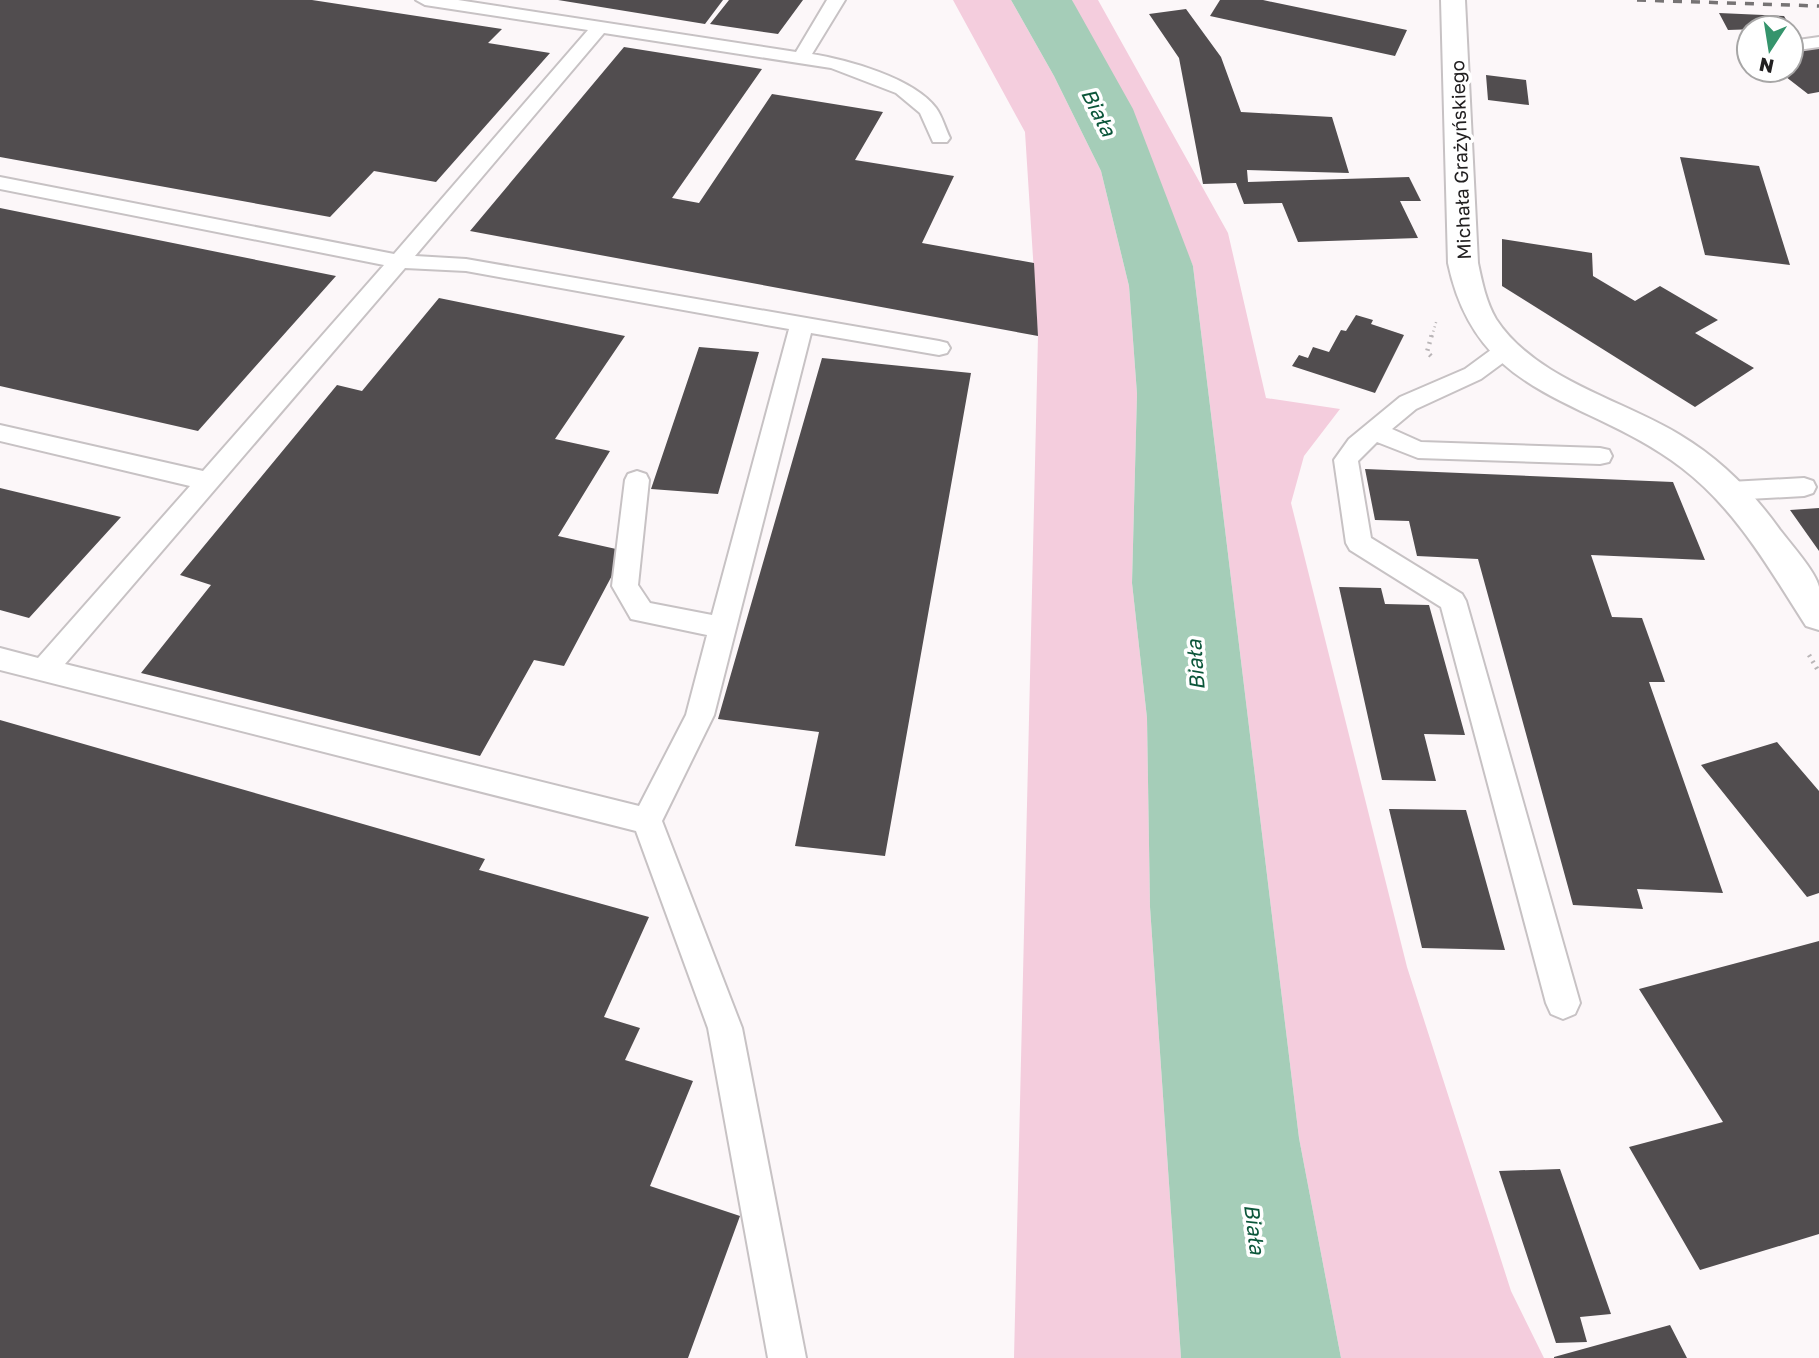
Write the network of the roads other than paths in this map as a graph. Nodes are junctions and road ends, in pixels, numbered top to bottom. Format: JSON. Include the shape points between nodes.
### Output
{"nodes":[{"id":1,"x":425,"y":0,"type":"edge"},
{"id":2,"x":836,"y":0,"type":"edge"},
{"id":3,"x":1453,"y":0,"type":"edge"},
{"id":4,"x":600,"y":27,"type":"junction"},
{"id":5,"x":801,"y":58,"type":"junction"},
{"id":6,"x":940,"y":138,"type":"dead end"},
{"id":7,"x":0,"y":183,"type":"edge"},
{"id":8,"x":399,"y":261,"type":"junction"},
{"id":9,"x":802,"y":323,"type":"junction"},
{"id":10,"x":939,"y":348,"type":"dead end"},
{"id":11,"x":1507,"y":349,"type":"junction"},
{"id":12,"x":1374,"y":431,"type":"junction"},
{"id":13,"x":0,"y":433,"type":"edge"},
{"id":14,"x":1600,"y":456,"type":"dead end"},
{"id":15,"x":637,"y":480,"type":"dead end"},
{"id":16,"x":208,"y":481,"type":"junction"},
{"id":17,"x":1804,"y":487,"type":"dead end"},
{"id":18,"x":1730,"y":491,"type":"junction"},
{"id":19,"x":1819,"y":616,"type":"edge"},
{"id":20,"x":723,"y":628,"type":"junction"},
{"id":21,"x":0,"y":660,"type":"edge"},
{"id":22,"x":44,"y":670,"type":"junction"},
{"id":23,"x":647,"y":821,"type":"junction"},
{"id":24,"x":1563,"y":1003,"type":"dead end"},
{"id":25,"x":787,"y":1358,"type":"edge"}],
"edges":[{"from":1,"to":4,"type":"lane"},
{"from":2,"to":5,"type":"lane"},
{"from":3,"to":11,"type":"street","name":"Michała Grażyńskiego","via":[[1463,264],[1471,298],[1486,328]]},
{"from":4,"to":5,"type":"lane"},
{"from":4,"to":8,"type":"lane"},
{"from":5,"to":6,"type":"lane","via":[[835,64],[903,89],[928,110]]},
{"from":7,"to":8,"type":"lane"},
{"from":8,"to":9,"type":"lane","via":[[466,265]]},
{"from":8,"to":16,"type":"lane"},
{"from":9,"to":10,"type":"lane"},
{"from":9,"to":20,"type":"lane"},
{"from":11,"to":12,"type":"lane","via":[[1473,374],[1408,403]]},
{"from":11,"to":18,"type":"street","name":"Michała Grażyńskiego","via":[[1565,390],[1692,458]]},
{"from":12,"to":14,"type":"lane","via":[[1418,450]]},
{"from":12,"to":24,"type":"lane","via":[[1346,460],[1359,543],[1453,601]]},
{"from":13,"to":16,"type":"lane"},
{"from":15,"to":20,"type":"lane","via":[[625,586],[641,612]]},
{"from":16,"to":22,"type":"lane"},
{"from":17,"to":18,"type":"lane"},
{"from":18,"to":19,"type":"street","name":"Michała Grażyńskiego","via":[[1764,531]]},
{"from":20,"to":23,"type":"lane","via":[[700,715]]},
{"from":21,"to":22,"type":"lane"},
{"from":22,"to":23,"type":"lane"},
{"from":23,"to":25,"type":"lane","via":[[725,1028]]}]}
